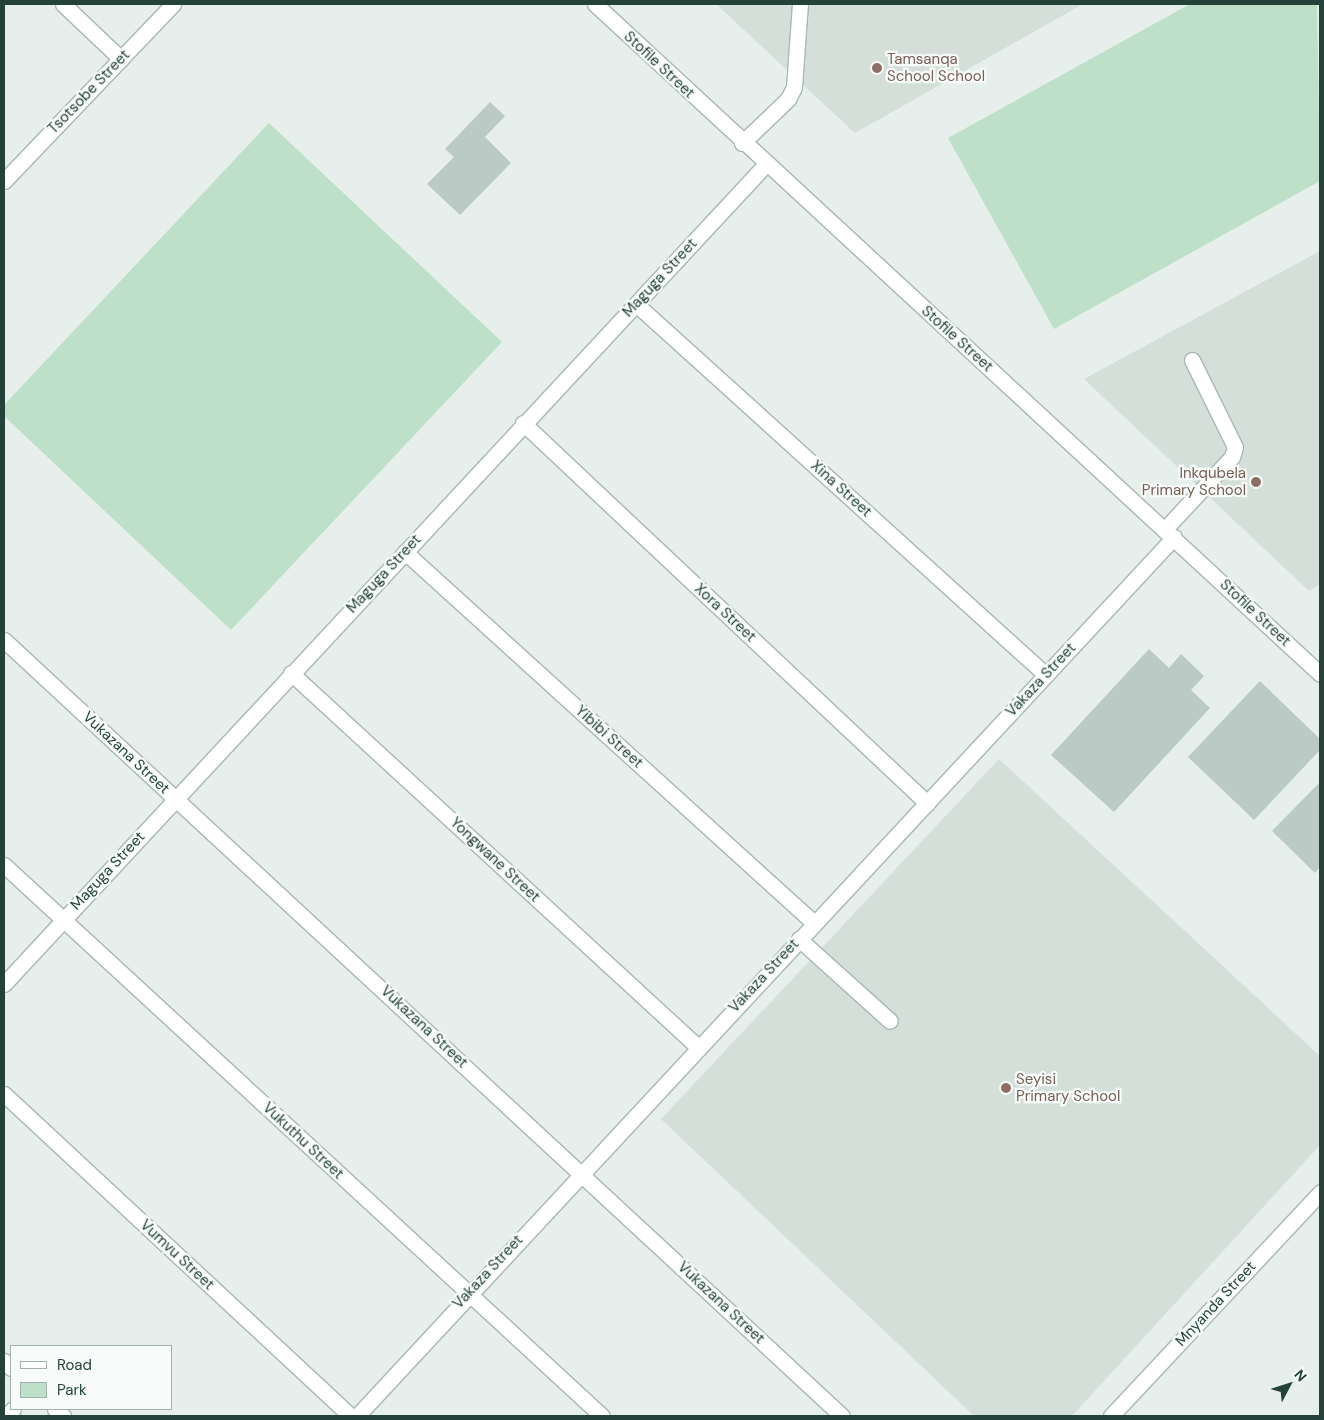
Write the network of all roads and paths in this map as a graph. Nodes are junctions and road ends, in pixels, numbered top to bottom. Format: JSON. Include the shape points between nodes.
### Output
{"nodes":[{"id":1,"x":63,"y":4,"type":"edge"},
{"id":2,"x":174,"y":4,"type":"edge"},
{"id":3,"x":594,"y":4,"type":"edge"},
{"id":4,"x":800,"y":4,"type":"edge"},
{"id":5,"x":121,"y":58,"type":"junction"},
{"id":6,"x":742,"y":142,"type":"junction"},
{"id":7,"x":765,"y":165,"type":"junction"},
{"id":8,"x":4,"y":179,"type":"edge"},
{"id":9,"x":636,"y":304,"type":"junction"},
{"id":10,"x":1192,"y":360,"type":"dead end"},
{"id":11,"x":523,"y":423,"type":"junction"},
{"id":12,"x":1169,"y":533,"type":"junction"},
{"id":13,"x":404,"y":552,"type":"junction"},
{"id":14,"x":4,"y":640,"type":"edge"},
{"id":15,"x":291,"y":673,"type":"junction"},
{"id":16,"x":1320,"y":674,"type":"edge"},
{"id":17,"x":1046,"y":675,"type":"junction"},
{"id":18,"x":176,"y":798,"type":"junction"},
{"id":19,"x":927,"y":804,"type":"junction"},
{"id":20,"x":4,"y":866,"type":"edge"},
{"id":21,"x":62,"y":920,"type":"junction"},
{"id":22,"x":814,"y":923,"type":"junction"},
{"id":23,"x":799,"y":939,"type":"junction"},
{"id":24,"x":4,"y":984,"type":"edge"},
{"id":25,"x":890,"y":1022,"type":"dead end"},
{"id":26,"x":698,"y":1047,"type":"junction"},
{"id":27,"x":4,"y":1094,"type":"edge"},
{"id":28,"x":581,"y":1172,"type":"junction"},
{"id":29,"x":1320,"y":1193,"type":"edge"},
{"id":30,"x":469,"y":1293,"type":"junction"},
{"id":31,"x":350,"y":1416,"type":"edge"},
{"id":32,"x":357,"y":1416,"type":"edge"},
{"id":33,"x":602,"y":1416,"type":"edge"},
{"id":34,"x":842,"y":1416,"type":"edge"},
{"id":35,"x":1111,"y":1416,"type":"edge"}],
"edges":[{"from":1,"to":5,"type":"street"},
{"from":2,"to":5,"type":"street","name":"Tsotsobe Street"},
{"from":3,"to":6,"type":"street","name":"Stofile Street"},
{"from":4,"to":6,"type":"street","via":[[794,87],[788,99]]},
{"from":5,"to":8,"type":"street","name":"Tsotsobe Street"},
{"from":6,"to":7,"type":"street","name":"Stofile Street"},
{"from":7,"to":9,"type":"street","name":"Maguga Street"},
{"from":7,"to":12,"type":"street","name":"Stofile Street"},
{"from":9,"to":11,"type":"street","name":"Maguga Street"},
{"from":9,"to":17,"type":"street","name":"Xina Street"},
{"from":10,"to":12,"type":"street","name":"Vakaza Street","via":[[1235,447],[1232,458]]},
{"from":11,"to":13,"type":"street","name":"Maguga Street"},
{"from":11,"to":19,"type":"street","name":"Xora Street"},
{"from":12,"to":16,"type":"street","name":"Stofile Street"},
{"from":12,"to":17,"type":"street","name":"Vakaza Street"},
{"from":13,"to":15,"type":"street","name":"Maguga Street"},
{"from":13,"to":22,"type":"street","name":"Yibibi Street"},
{"from":14,"to":18,"type":"street","name":"Vukazana Street"},
{"from":15,"to":18,"type":"street","name":"Maguga Street"},
{"from":15,"to":26,"type":"street","name":"Yongwane Street"},
{"from":17,"to":19,"type":"street","name":"Vakaza Street"},
{"from":18,"to":21,"type":"street","name":"Maguga Street"},
{"from":18,"to":28,"type":"street","name":"Vukazana Street"},
{"from":19,"to":22,"type":"street","name":"Vakaza Street"},
{"from":20,"to":21,"type":"street","name":"Vukuthu Street"},
{"from":21,"to":24,"type":"street","name":"Maguga Street"},
{"from":21,"to":30,"type":"street","name":"Vukuthu Street"},
{"from":22,"to":23,"type":"street","name":"Vakaza Street"},
{"from":23,"to":25,"type":"street"},
{"from":23,"to":26,"type":"street","name":"Vakaza Street"},
{"from":26,"to":28,"type":"street","name":"Vakaza Street"},
{"from":27,"to":31,"type":"street","name":"Vumvu Street"},
{"from":28,"to":30,"type":"street","name":"Vakaza Street"},
{"from":28,"to":34,"type":"street","name":"Vukazana Street"},
{"from":29,"to":35,"type":"street","name":"Mnyanda Street"},
{"from":30,"to":32,"type":"street","name":"Vakaza Street"},
{"from":30,"to":33,"type":"street","name":"Vukuthu Street"}]}
